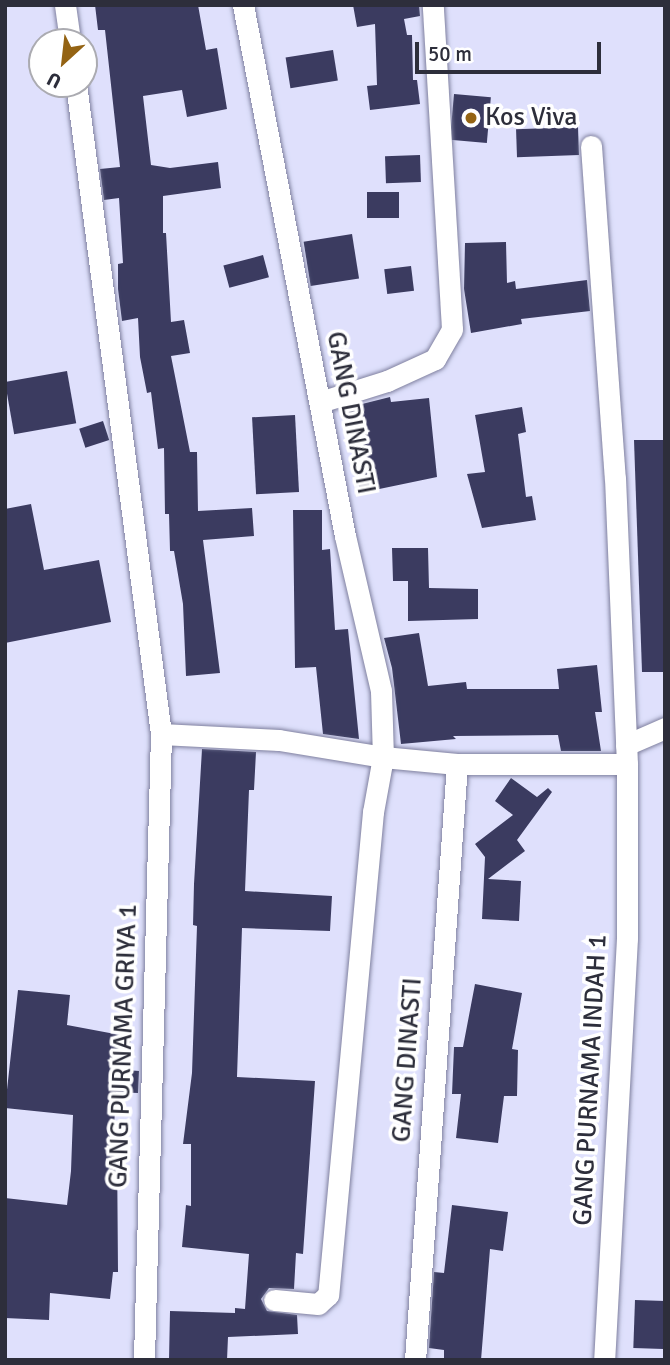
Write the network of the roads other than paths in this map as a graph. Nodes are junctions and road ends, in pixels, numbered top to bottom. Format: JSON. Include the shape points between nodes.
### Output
{"nodes":[{"id":1,"x":65,"y":5,"type":"edge"},
{"id":2,"x":243,"y":5,"type":"edge"},
{"id":3,"x":433,"y":5,"type":"edge"},
{"id":4,"x":68,"y":28,"type":"edge"},
{"id":5,"x":78,"y":98,"type":"edge"},
{"id":6,"x":591,"y":146,"type":"dead end"},
{"id":7,"x":320,"y":402,"type":"junction"},
{"id":8,"x":665,"y":728,"type":"edge"},
{"id":9,"x":161,"y":734,"type":"junction"},
{"id":10,"x":627,"y":755,"type":"junction"},
{"id":11,"x":383,"y":757,"type":"junction"},
{"id":12,"x":457,"y":764,"type":"junction"},
{"id":13,"x":274,"y":1300,"type":"dead end"},
{"id":14,"x":144,"y":1360,"type":"edge"},
{"id":15,"x":415,"y":1360,"type":"edge"},
{"id":16,"x":604,"y":1360,"type":"edge"}],
"edges":[{"from":1,"to":4,"type":"street"},
{"from":2,"to":7,"type":"street","name":"GANG DINASTI"},
{"from":3,"to":7,"type":"street","via":[[452,329],[435,359],[387,381]]},
{"from":5,"to":9,"type":"street","name":"GANG PURNAMA GRIYA 1"},
{"from":6,"to":10,"type":"street","via":[[615,478]]},
{"from":7,"to":11,"type":"street","name":"GANG DINASTI","via":[[381,691]]},
{"from":8,"to":10,"type":"street"},
{"from":9,"to":11,"type":"street","via":[[279,740]]},
{"from":9,"to":14,"type":"street","name":"GANG PURNAMA GRIYA 1"},
{"from":10,"to":12,"type":"street"},
{"from":10,"to":16,"type":"street","name":"GANG PURNAMA INDAH 1","via":[[627,938]]},
{"from":11,"to":12,"type":"street"},
{"from":11,"to":13,"type":"street","name":"GANG DINASTI","via":[[373,812],[328,1295],[318,1304]]},
{"from":12,"to":15,"type":"street","name":"GANG DINASTI"}]}
